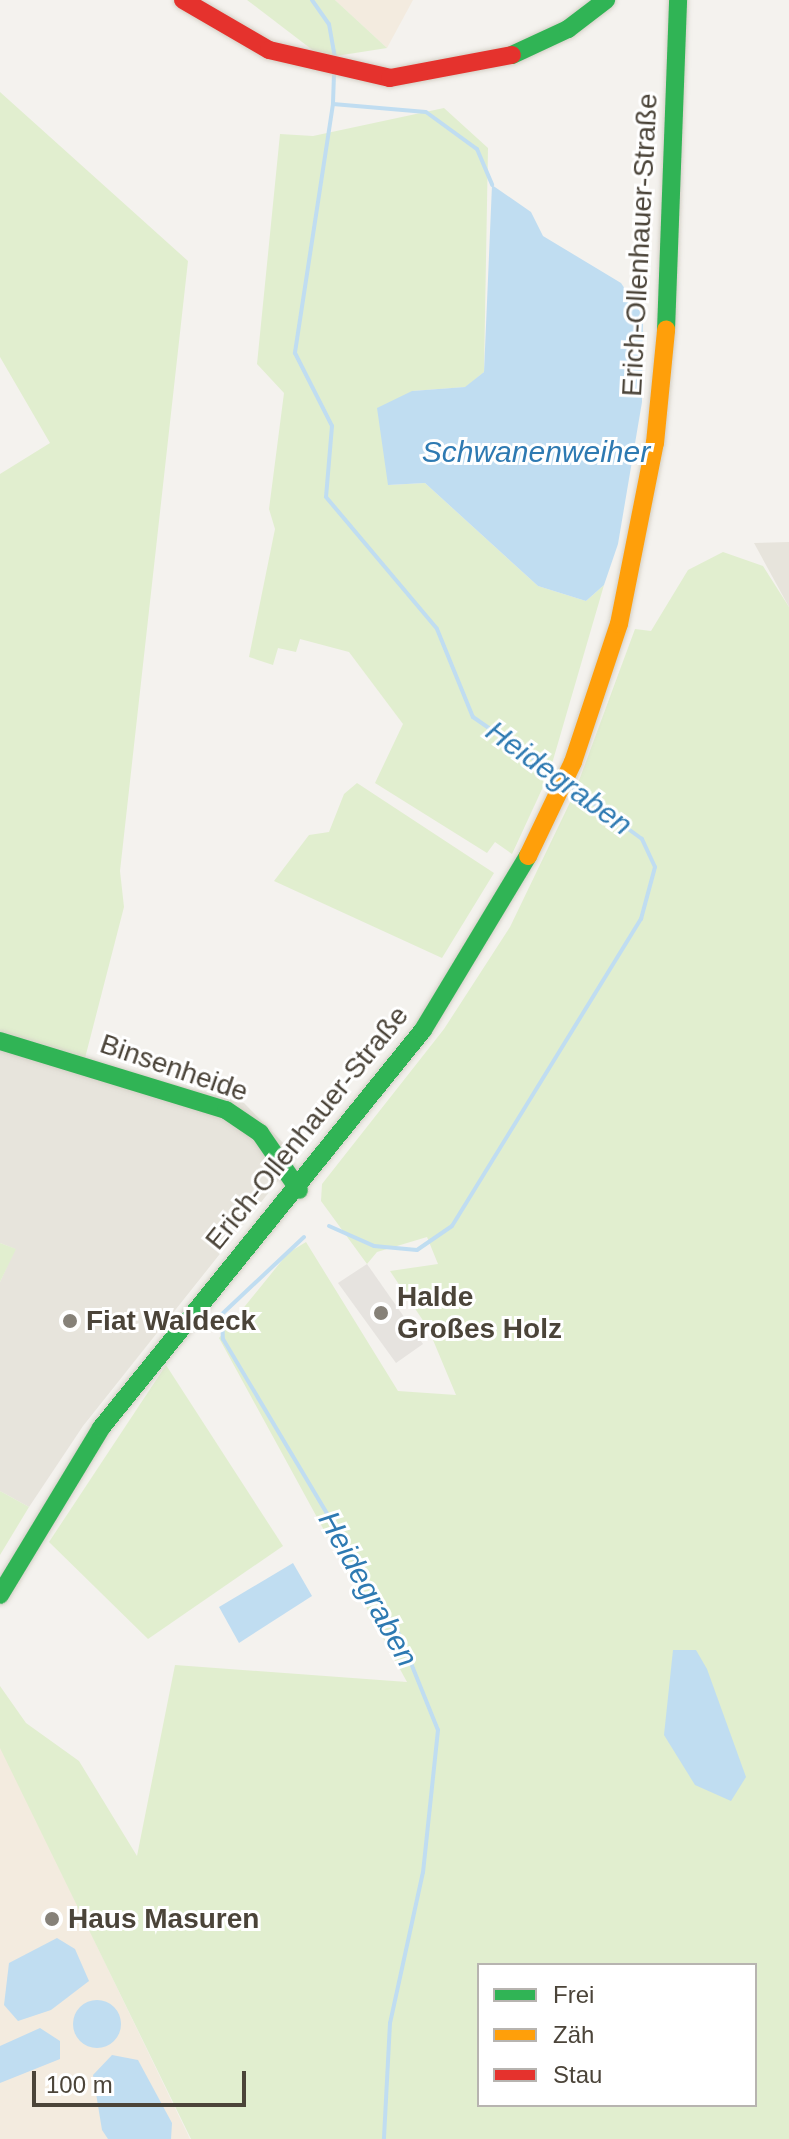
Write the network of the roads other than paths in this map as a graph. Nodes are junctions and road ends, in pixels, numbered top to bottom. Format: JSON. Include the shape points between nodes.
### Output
{"nodes":[{"id":1,"x":183,"y":0,"type":"edge"},
{"id":2,"x":606,"y":0,"type":"edge"},
{"id":3,"x":678,"y":0,"type":"edge"},
{"id":4,"x":0,"y":1041,"type":"edge"},
{"id":5,"x":299,"y":1190,"type":"junction"},
{"id":6,"x":0,"y":1595,"type":"edge"}],
"edges":[{"from":1,"to":2,"type":"street","via":[[235,34],[302,62],[353,73],[427,78],[496,63],[568,29]]},
{"from":3,"to":5,"type":"street","name":"Erich-Ollenhauer-Straße","via":[[670,288],[655,443],[619,624],[569,772],[471,958]]},
{"from":4,"to":5,"type":"street","name":"Binsenheide","via":[[226,1110],[260,1133]]},
{"from":5,"to":6,"type":"street","name":"Erich-Ollenhauer-Straße","via":[[101,1428]]}]}
